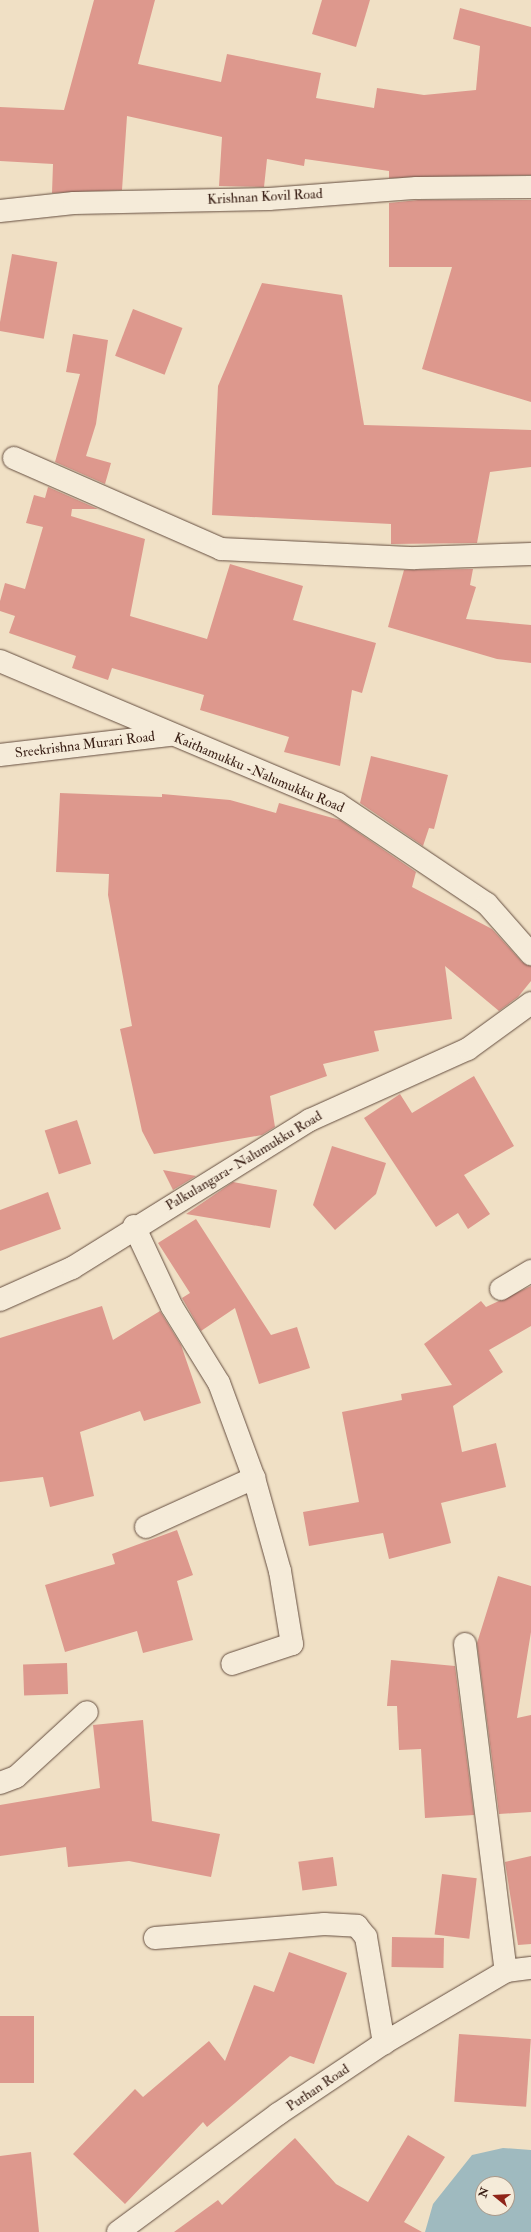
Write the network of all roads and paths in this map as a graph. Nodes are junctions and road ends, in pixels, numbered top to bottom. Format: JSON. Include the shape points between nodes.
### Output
{"nodes":[{"id":1,"x":531,"y":187,"type":"edge"},
{"id":2,"x":0,"y":211,"type":"edge"},
{"id":3,"x":14,"y":458,"type":"dead end"},
{"id":4,"x":531,"y":554,"type":"edge"},
{"id":5,"x":0,"y":660,"type":"edge"},
{"id":6,"x":170,"y":735,"type":"junction"},
{"id":7,"x":0,"y":755,"type":"edge"},
{"id":8,"x":531,"y":954,"type":"edge"},
{"id":9,"x":531,"y":1003,"type":"edge"},
{"id":10,"x":134,"y":1226,"type":"junction"},
{"id":11,"x":531,"y":1271,"type":"edge"},
{"id":12,"x":501,"y":1289,"type":"dead end"},
{"id":13,"x":0,"y":1300,"type":"edge"},
{"id":14,"x":254,"y":1478,"type":"junction"},
{"id":15,"x":146,"y":1527,"type":"dead end"},
{"id":16,"x":465,"y":1644,"type":"dead end"},
{"id":17,"x":232,"y":1664,"type":"dead end"},
{"id":18,"x":87,"y":1712,"type":"dead end"},
{"id":19,"x":0,"y":1783,"type":"edge"},
{"id":20,"x":155,"y":1938,"type":"dead end"},
{"id":21,"x":531,"y":1968,"type":"edge"},
{"id":22,"x":506,"y":1971,"type":"junction"},
{"id":23,"x":384,"y":2043,"type":"junction"},
{"id":24,"x":118,"y":2232,"type":"edge"}],
"edges":[{"from":1,"to":2,"type":"street","name":"Krishnan Kovil Road","via":[[417,188],[269,199],[74,203]]},
{"from":3,"to":4,"type":"street","via":[[221,549],[415,558]]},
{"from":5,"to":6,"type":"street","name":"Kaithamukku -Nalumukku Road"},
{"from":6,"to":7,"type":"street","name":"Sreekrishna Murari Road"},
{"from":6,"to":8,"type":"street","name":"Kaithamukku -Nalumukku Road","via":[[338,804],[487,904]]},
{"from":9,"to":10,"type":"street","name":"Palkulangara- Nalumukku Road","via":[[468,1049],[310,1120]]},
{"from":10,"to":13,"type":"street","name":"Palkulangara- Nalumukku Road","via":[[72,1268]]},
{"from":10,"to":14,"type":"street","via":[[172,1307],[219,1382]]},
{"from":11,"to":12,"type":"street"},
{"from":14,"to":15,"type":"street"},
{"from":14,"to":17,"type":"street","via":[[280,1571],[292,1644]]},
{"from":16,"to":22,"type":"street"},
{"from":18,"to":19,"type":"street","via":[[16,1777]]},
{"from":20,"to":23,"type":"street","via":[[324,1924],[357,1926],[366,1937]]},
{"from":21,"to":22,"type":"street","name":"Puthan Road"},
{"from":22,"to":23,"type":"street","name":"Puthan Road"},
{"from":23,"to":24,"type":"street","name":"Puthan Road"}]}
